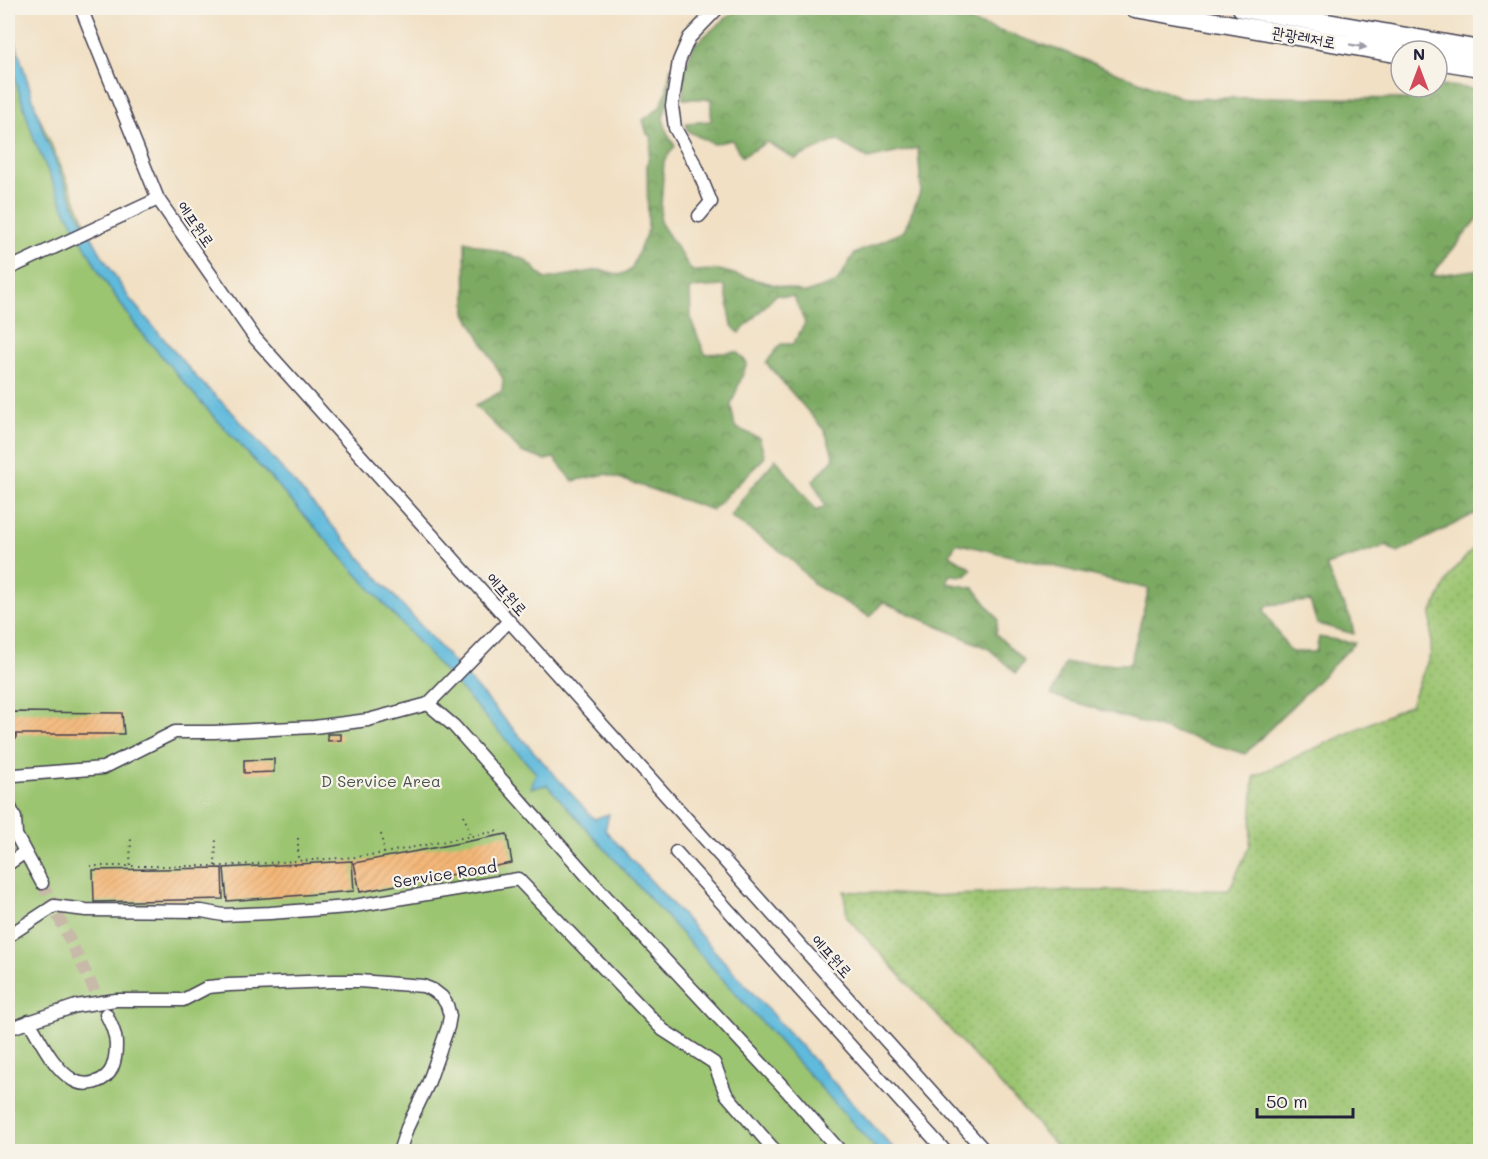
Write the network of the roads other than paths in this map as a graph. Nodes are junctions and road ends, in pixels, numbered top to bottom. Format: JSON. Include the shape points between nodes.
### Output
{"nodes":[{"id":1,"x":81,"y":8,"type":"edge"},
{"id":2,"x":718,"y":8,"type":"edge"},
{"id":3,"x":1135,"y":8,"type":"edge"},
{"id":4,"x":1242,"y":8,"type":"edge"},
{"id":5,"x":1480,"y":50,"type":"edge"},
{"id":6,"x":1389,"y":52,"type":"edge"},
{"id":7,"x":1449,"y":62,"type":"edge"},
{"id":8,"x":1480,"y":67,"type":"edge"},
{"id":9,"x":158,"y":199,"type":"junction"},
{"id":10,"x":699,"y":216,"type":"dead end"},
{"id":11,"x":8,"y":269,"type":"edge"},
{"id":12,"x":509,"y":621,"type":"junction"},
{"id":13,"x":428,"y":704,"type":"junction"},
{"id":14,"x":8,"y":773,"type":"edge"},
{"id":15,"x":8,"y":803,"type":"edge"},
{"id":16,"x":25,"y":852,"type":"junction"},
{"id":17,"x":676,"y":852,"type":"dead end"},
{"id":18,"x":8,"y":864,"type":"edge"},
{"id":19,"x":42,"y":883,"type":"tunnel mouth"},
{"id":20,"x":8,"y":936,"type":"edge"},
{"id":21,"x":106,"y":1014,"type":"tunnel mouth"},
{"id":22,"x":29,"y":1021,"type":"junction"},
{"id":23,"x":8,"y":1029,"type":"edge"},
{"id":24,"x":399,"y":1152,"type":"edge"},
{"id":25,"x":776,"y":1152,"type":"edge"},
{"id":26,"x":841,"y":1152,"type":"edge"},
{"id":27,"x":946,"y":1152,"type":"edge"},
{"id":28,"x":986,"y":1152,"type":"edge"}],
"edges":[{"from":1,"to":9,"type":"street","name":"에프원로"},
{"from":2,"to":10,"type":"street","via":[[689,38],[679,62],[672,106],[675,128],[711,202]]},
{"from":3,"to":6,"type":"highway","name":"관광레저로","one_way":true},
{"from":4,"to":5,"type":"highway","name":"관광레저로"},
{"from":7,"to":8,"type":"highway"},
{"from":9,"to":11,"type":"street"},
{"from":9,"to":12,"type":"street","name":"에프원로","via":[[255,338]]},
{"from":12,"to":13,"type":"street"},
{"from":12,"to":28,"type":"street","name":"에프원로"},
{"from":13,"to":14,"type":"street","via":[[368,720],[314,727],[175,732],[104,768]]},
{"from":13,"to":26,"type":"street","via":[[454,726]]},
{"from":15,"to":16,"type":"street"},
{"from":16,"to":18,"type":"street"},
{"from":16,"to":19,"type":"street"},
{"from":17,"to":27,"type":"street"},
{"from":20,"to":25,"type":"street","name":"Service Road","via":[[54,906],[223,915],[270,913],[348,907],[518,879],[663,1030],[714,1063],[726,1094]]},
{"from":21,"to":22,"type":"street","via":[[116,1044],[112,1068],[95,1083],[84,1084],[65,1074]]},
{"from":22,"to":23,"type":"street"},
{"from":22,"to":24,"type":"street","via":[[76,1006],[116,1000],[183,1000],[208,987],[229,985],[359,981],[423,986],[442,997],[450,1016],[428,1084]]}]}
